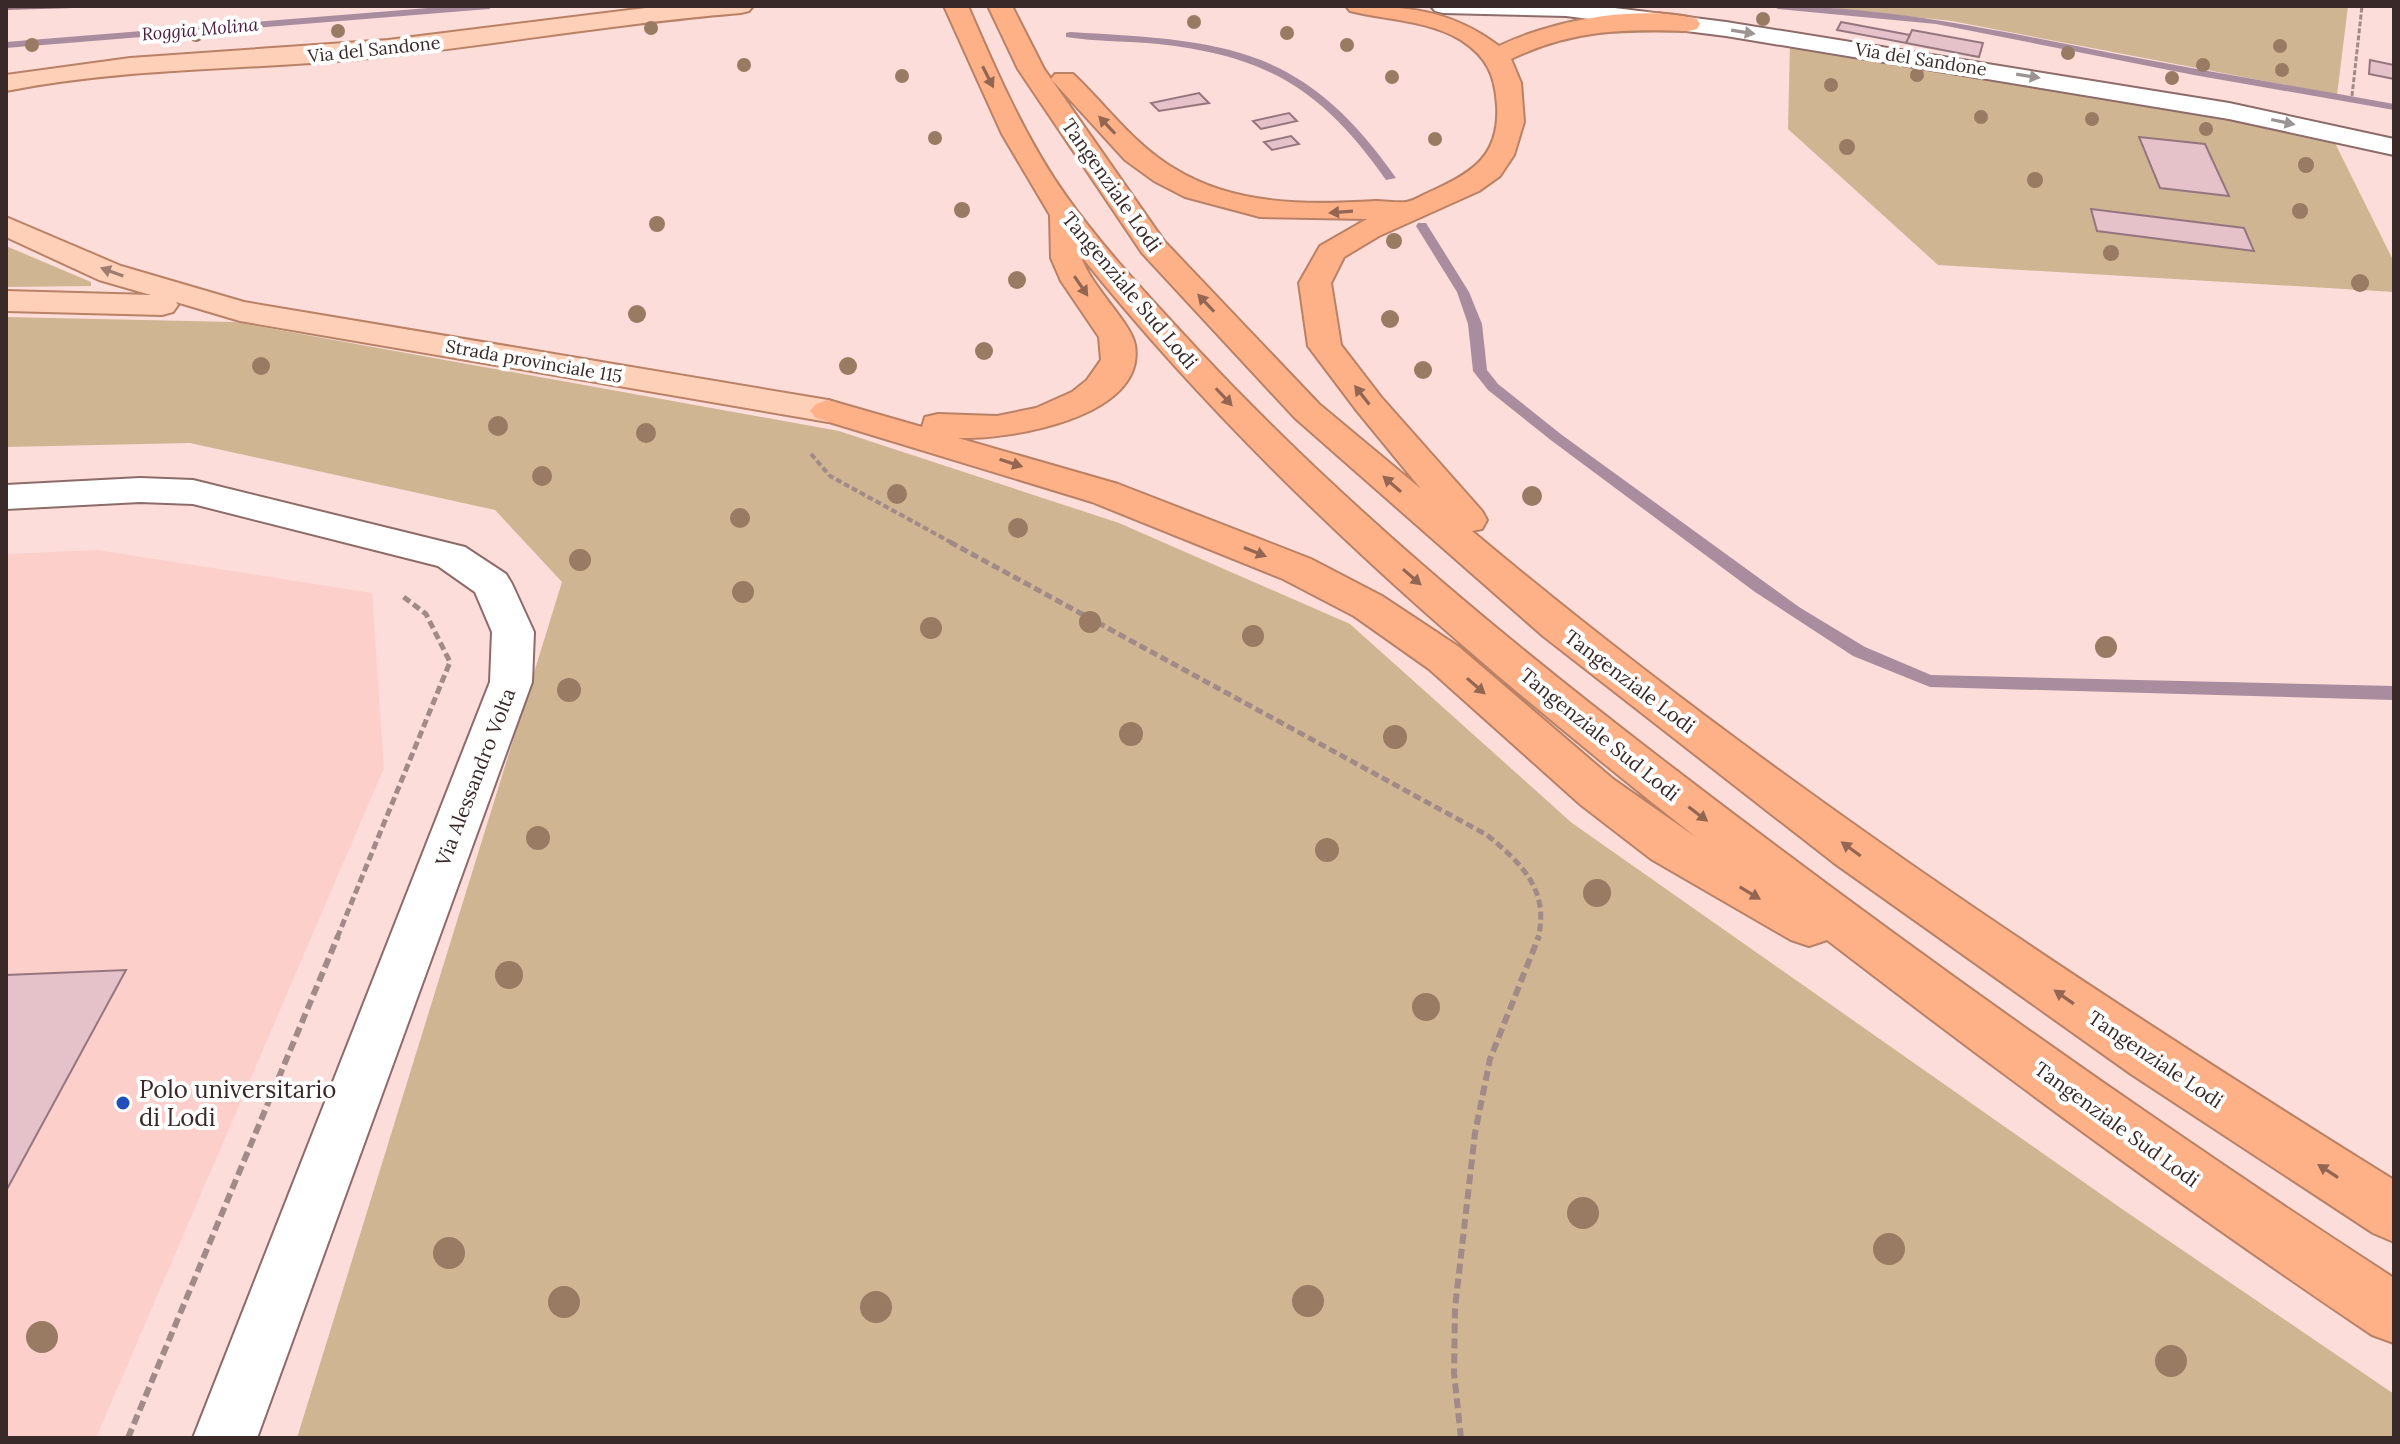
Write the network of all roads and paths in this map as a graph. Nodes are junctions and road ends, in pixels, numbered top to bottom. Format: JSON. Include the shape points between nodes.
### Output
{"nodes":[{"id":1,"x":741,"y":6,"type":"edge"},
{"id":2,"x":956,"y":6,"type":"edge"},
{"id":3,"x":1000,"y":6,"type":"edge"},
{"id":4,"x":1358,"y":6,"type":"edge"},
{"id":5,"x":1443,"y":6,"type":"edge"},
{"id":6,"x":2362,"y":6,"type":"edge"},
{"id":7,"x":1688,"y":24,"type":"junction"},
{"id":8,"x":1497,"y":56,"type":"junction"},
{"id":9,"x":1031,"y":69,"type":"junction"},
{"id":10,"x":2353,"y":82,"type":"dead end"},
{"id":11,"x":6,"y":83,"type":"edge"},
{"id":12,"x":2394,"y":147,"type":"edge"},
{"id":13,"x":1419,"y":208,"type":"junction"},
{"id":14,"x":1065,"y":213,"type":"junction"},
{"id":15,"x":6,"y":226,"type":"edge"},
{"id":16,"x":6,"y":301,"type":"edge"},
{"id":17,"x":240,"y":311,"type":"junction"},
{"id":18,"x":817,"y":409,"type":"junction"},
{"id":19,"x":6,"y":497,"type":"edge"},
{"id":20,"x":389,"y":589,"type":"dead end"},
{"id":21,"x":1558,"y":626,"type":"junction"},
{"id":22,"x":1922,"y":985,"type":"junction"},
{"id":23,"x":2394,"y":1213,"type":"edge"},
{"id":24,"x":2394,"y":1313,"type":"edge"},
{"id":25,"x":128,"y":1438,"type":"edge"},
{"id":26,"x":225,"y":1438,"type":"edge"},
{"id":27,"x":1461,"y":1438,"type":"edge"}],
"edges":[{"from":1,"to":11,"type":"main road","name":"Via del Sandone","via":[[419,46],[81,70]]},
{"from":2,"to":14,"type":"highway","name":"Tangenziale Sud Lodi","one_way":true,"via":[[1039,175]]},
{"from":3,"to":9,"type":"highway","name":"Tangenziale Lodi"},
{"from":4,"to":8,"type":"highway","via":[[1441,22]]},
{"from":5,"to":7,"type":"street","name":"Via del Sandone","via":[[1566,9]]},
{"from":6,"to":10,"type":"path"},
{"from":7,"to":8,"type":"highway","via":[[1574,26]]},
{"from":7,"to":12,"type":"street","name":"Via del Sandone","one_way":true,"via":[[2229,111]]},
{"from":8,"to":13,"type":"highway","via":[[1508,83],[1511,122],[1500,155],[1469,185]]},
{"from":13,"to":9,"type":"highway","one_way":true,"via":[[1307,214],[1235,203],[1175,183],[1134,154],[1065,79]]},
{"from":21,"to":9,"type":"highway","name":"Tangenziale Lodi","one_way":true,"via":[[1307,411],[1153,247]]},
{"from":21,"to":13,"type":"highway","one_way":true,"via":[[1325,346],[1315,283],[1331,252]]},
{"from":14,"to":18,"type":"highway","one_way":true,"via":[[1065,263],[1117,340],[1120,356],[1104,385],[1084,401],[1019,424],[967,429]]},
{"from":14,"to":22,"type":"highway","name":"Tangenziale Sud Lodi","one_way":true,"via":[[1188,360],[1352,524],[1652,778]]},
{"from":17,"to":15,"type":"main road","name":"Strada provinciale 115","one_way":true,"via":[[110,273]]},
{"from":16,"to":17,"type":"main road","name":"Strada provinciale 115"},
{"from":17,"to":18,"type":"main road","name":"Strada provinciale 115"},
{"from":18,"to":22,"type":"highway","one_way":true,"via":[[1105,493],[1297,569],[1368,606],[1444,658],[1597,792],[1668,845]]},
{"from":18,"to":27,"type":"path","via":[[806,442],[830,476],[1487,835],[1521,864],[1539,891],[1542,917],[1491,1058],[1461,1223],[1453,1325]]},
{"from":19,"to":26,"type":"street","name":"Via Alessandro Volta","via":[[193,492],[451,556],[492,584],[513,632],[511,682]]},
{"from":20,"to":25,"type":"path","via":[[418,602],[438,629],[450,662]]},
{"from":23,"to":21,"type":"highway","name":"Tangenziale Lodi","one_way":true,"via":[[2150,1057],[1851,849]]},
{"from":22,"to":24,"type":"highway","name":"Tangenziale Sud Lodi","via":[[2252,1221]]}]}
